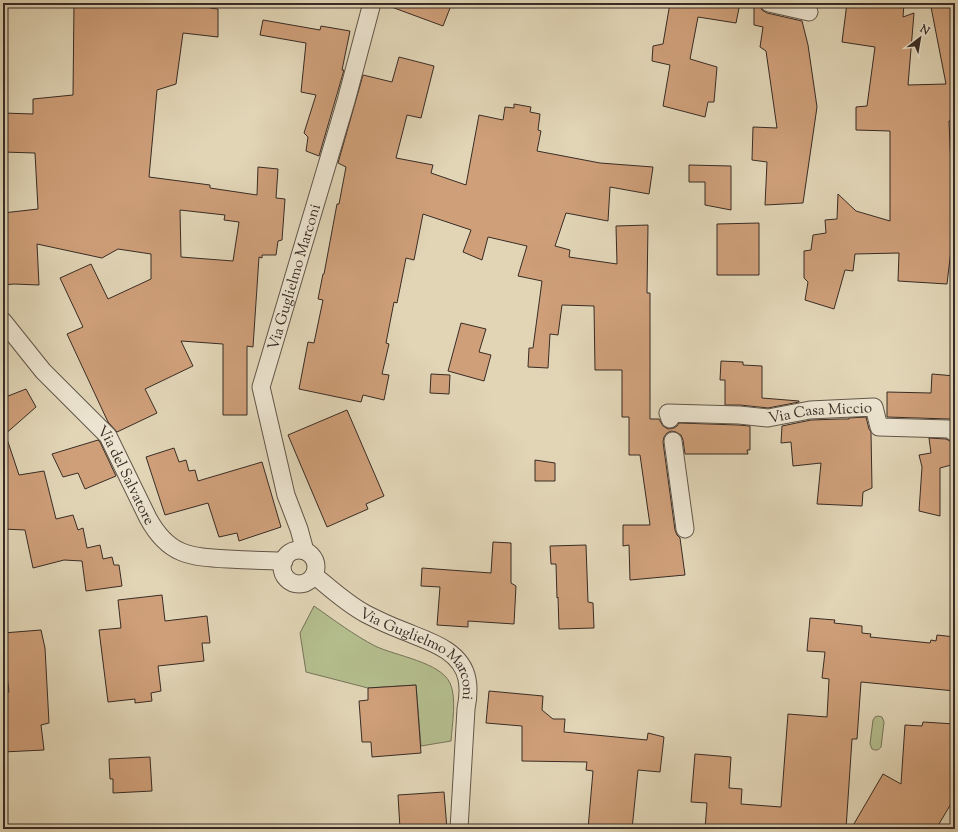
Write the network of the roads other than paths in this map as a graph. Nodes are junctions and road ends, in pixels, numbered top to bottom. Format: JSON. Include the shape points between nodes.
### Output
{"nodes":[{"id":1,"x":372,"y":3,"type":"edge"},
{"id":2,"x":769,"y":3,"type":"edge"},
{"id":3,"x":809,"y":12,"type":"dead end"},
{"id":4,"x":3,"y":321,"type":"edge"},
{"id":5,"x":669,"y":416,"type":"dead end"},
{"id":6,"x":955,"y":433,"type":"edge"},
{"id":7,"x":674,"y":441,"type":"dead end"},
{"id":8,"x":685,"y":529,"type":"dead end"},
{"id":9,"x":305,"y":551,"type":"junction"},
{"id":10,"x":284,"y":561,"type":"junction"},
{"id":11,"x":314,"y":575,"type":"junction"},
{"id":12,"x":459,"y":829,"type":"edge"}],
"edges":[{"from":1,"to":9,"type":"street","name":"Via Guglielmo Marconi","via":[[346,101],[261,387],[286,495]]},
{"from":2,"to":3,"type":"street"},
{"from":4,"to":10,"type":"street","name":"Via del Salvatore","via":[[43,372],[108,436],[148,518],[165,542],[180,552],[195,557]]},
{"from":5,"to":6,"type":"street","name":"Via Casa Miccio","via":[[739,415],[768,418],[810,410],[874,407],[879,427],[949,429]]},
{"from":7,"to":8,"type":"street"},
{"from":9,"to":10,"type":"street","via":[[290,553]]},
{"from":9,"to":11,"type":"street","via":[[316,564]]},
{"from":10,"to":11,"type":"street","via":[[283,572],[295,584],[306,583]]},
{"from":11,"to":12,"type":"street","name":"Via Guglielmo Marconi","via":[[364,613],[445,649],[459,660],[469,690]]}]}
